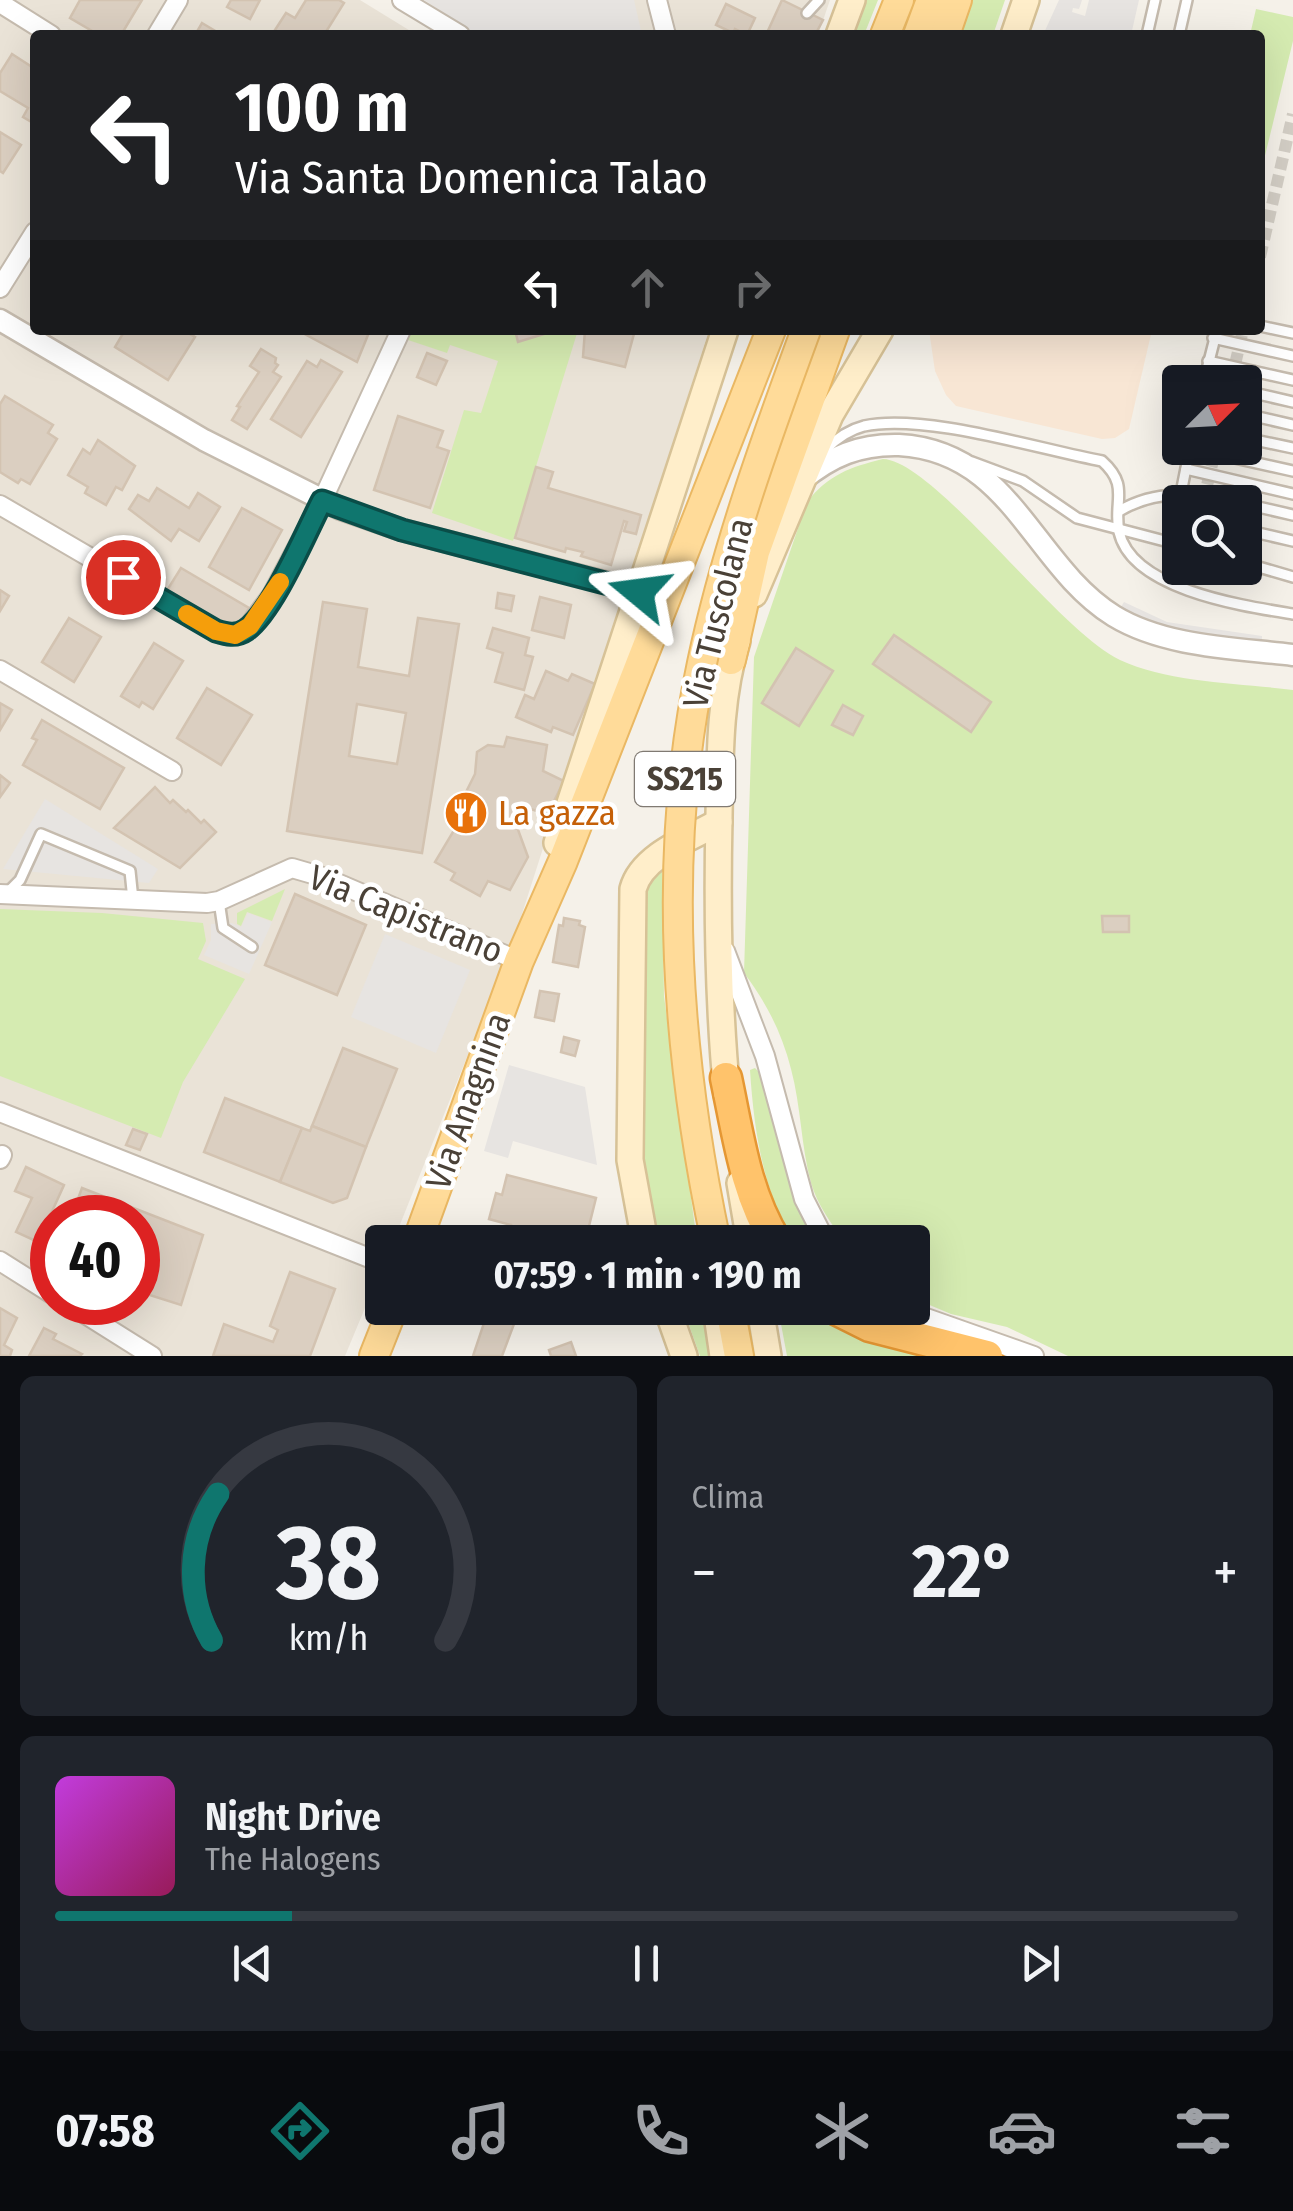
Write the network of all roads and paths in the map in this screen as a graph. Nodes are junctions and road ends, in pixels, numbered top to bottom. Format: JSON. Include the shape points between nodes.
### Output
{"nodes":[{"id":1,"x":178,"y":0,"type":"edge"},
{"id":2,"x":402,"y":0,"type":"edge"},
{"id":3,"x":656,"y":0,"type":"edge"},
{"id":4,"x":819,"y":0,"type":"edge"},
{"id":5,"x":852,"y":0,"type":"edge"},
{"id":6,"x":899,"y":0,"type":"edge"},
{"id":7,"x":931,"y":0,"type":"edge"},
{"id":8,"x":957,"y":0,"type":"edge"},
{"id":9,"x":1026,"y":0,"type":"edge"},
{"id":10,"x":1156,"y":0,"type":"edge"},
{"id":11,"x":1187,"y":0,"type":"edge"},
{"id":12,"x":0,"y":3,"type":"edge"},
{"id":13,"x":807,"y":12,"type":"dead end"},
{"id":14,"x":43,"y":30,"type":"edge"},
{"id":15,"x":160,"y":30,"type":"edge"},
{"id":16,"x":452,"y":30,"type":"edge"},
{"id":17,"x":665,"y":30,"type":"edge"},
{"id":18,"x":841,"y":30,"type":"edge"},
{"id":19,"x":887,"y":30,"type":"edge"},
{"id":20,"x":920,"y":30,"type":"edge"},
{"id":21,"x":947,"y":30,"type":"edge"},
{"id":22,"x":1016,"y":30,"type":"edge"},
{"id":23,"x":1148,"y":30,"type":"edge"},
{"id":24,"x":1181,"y":30,"type":"edge"},
{"id":25,"x":30,"y":240,"type":"edge"},
{"id":26,"x":0,"y":288,"type":"edge"},
{"id":27,"x":2,"y":325,"type":"edge"},
{"id":28,"x":1265,"y":327,"type":"edge"},
{"id":29,"x":1293,"y":333,"type":"edge"},
{"id":30,"x":400,"y":335,"type":"edge"},
{"id":31,"x":723,"y":335,"type":"edge"},
{"id":32,"x":768,"y":335,"type":"edge"},
{"id":33,"x":804,"y":335,"type":"edge"},
{"id":34,"x":833,"y":335,"type":"edge"},
{"id":35,"x":877,"y":335,"type":"edge"},
{"id":36,"x":1215,"y":335,"type":"edge"},
{"id":37,"x":1219,"y":335,"type":"edge"},
{"id":38,"x":1293,"y":356,"type":"edge"},
{"id":39,"x":1208,"y":360,"type":"junction"},
{"id":40,"x":1208,"y":365,"type":"edge"},
{"id":41,"x":1293,"y":380,"type":"edge"},
{"id":42,"x":1262,"y":395,"type":"edge"},
{"id":43,"x":1293,"y":402,"type":"edge"},
{"id":44,"x":1262,"y":418,"type":"edge"},
{"id":45,"x":1293,"y":425,"type":"edge"},
{"id":46,"x":1262,"y":442,"type":"edge"},
{"id":47,"x":1293,"y":448,"type":"edge"},
{"id":48,"x":955,"y":459,"type":"junction"},
{"id":49,"x":1262,"y":464,"type":"edge"},
{"id":50,"x":1187,"y":465,"type":"edge"},
{"id":51,"x":1186,"y":469,"type":"junction"},
{"id":52,"x":1293,"y":471,"type":"edge"},
{"id":53,"x":1183,"y":485,"type":"edge"},
{"id":54,"x":787,"y":486,"type":"junction"},
{"id":55,"x":1293,"y":494,"type":"edge"},
{"id":56,"x":1162,"y":495,"type":"edge"},
{"id":57,"x":322,"y":501,"type":"junction"},
{"id":58,"x":0,"y":505,"type":"edge"},
{"id":59,"x":1262,"y":507,"type":"edge"},
{"id":60,"x":1119,"y":510,"type":"junction"},
{"id":61,"x":1293,"y":515,"type":"edge"},
{"id":62,"x":1119,"y":530,"type":"junction"},
{"id":63,"x":1262,"y":534,"type":"edge"},
{"id":64,"x":1162,"y":541,"type":"edge"},
{"id":65,"x":1293,"y":541,"type":"edge"},
{"id":66,"x":1262,"y":568,"type":"edge"},
{"id":67,"x":1293,"y":578,"type":"edge"},
{"id":68,"x":639,"y":592,"type":"junction"},
{"id":69,"x":1293,"y":614,"type":"edge"},
{"id":70,"x":1293,"y":655,"type":"edge"},
{"id":71,"x":731,"y":660,"type":"joint"},
{"id":72,"x":0,"y":670,"type":"edge"},
{"id":73,"x":172,"y":771,"type":"dead end"},
{"id":74,"x":719,"y":822,"type":"junction"},
{"id":75,"x":3,"y":894,"type":"edge"},
{"id":76,"x":133,"y":900,"type":"junction"},
{"id":77,"x":218,"y":901,"type":"junction"},
{"id":78,"x":718,"y":924,"type":"junction"},
{"id":79,"x":252,"y":947,"type":"dead end"},
{"id":80,"x":519,"y":960,"type":"junction"},
{"id":81,"x":726,"y":1078,"type":"junction"},
{"id":82,"x":0,"y":1112,"type":"edge"},
{"id":83,"x":423,"y":1225,"type":"edge"},
{"id":84,"x":642,"y":1225,"type":"edge"},
{"id":85,"x":710,"y":1225,"type":"edge"},
{"id":86,"x":748,"y":1225,"type":"edge"},
{"id":87,"x":766,"y":1225,"type":"edge"},
{"id":88,"x":818,"y":1225,"type":"edge"},
{"id":89,"x":365,"y":1256,"type":"edge"},
{"id":90,"x":0,"y":1262,"type":"edge"},
{"id":91,"x":30,"y":1280,"type":"edge"},
{"id":92,"x":930,"y":1319,"type":"edge"},
{"id":93,"x":103,"y":1325,"type":"edge"},
{"id":94,"x":386,"y":1325,"type":"edge"},
{"id":95,"x":672,"y":1325,"type":"edge"},
{"id":96,"x":718,"y":1325,"type":"edge"},
{"id":97,"x":733,"y":1325,"type":"edge"},
{"id":98,"x":763,"y":1325,"type":"edge"},
{"id":99,"x":868,"y":1325,"type":"edge"},
{"id":100,"x":152,"y":1356,"type":"edge"},
{"id":101,"x":374,"y":1356,"type":"edge"},
{"id":102,"x":684,"y":1356,"type":"edge"},
{"id":103,"x":723,"y":1356,"type":"edge"},
{"id":104,"x":739,"y":1356,"type":"edge"},
{"id":105,"x":768,"y":1356,"type":"edge"},
{"id":106,"x":987,"y":1356,"type":"edge"},
{"id":107,"x":1034,"y":1356,"type":"edge"}],
"edges":[{"from":1,"to":15,"type":"street"},
{"from":2,"to":16,"type":"street"},
{"from":3,"to":17,"type":"street"},
{"from":4,"to":13,"type":"lane"},
{"from":5,"to":18,"type":"main road"},
{"from":6,"to":19,"type":"main road"},
{"from":7,"to":20,"type":"main road"},
{"from":8,"to":21,"type":"main road"},
{"from":9,"to":22,"type":"main road"},
{"from":10,"to":23,"type":"lane"},
{"from":11,"to":24,"type":"lane"},
{"from":12,"to":14,"type":"street"},
{"from":25,"to":26,"type":"street"},
{"from":27,"to":57,"type":"street"},
{"from":28,"to":29,"type":"lane"},
{"from":30,"to":57,"type":"street"},
{"from":31,"to":68,"type":"main road"},
{"from":32,"to":80,"type":"main road","name":"Via Tuscolana","number":"SS215"},
{"from":33,"to":85,"type":"main road","name":"Via Tuscolana","number":"SS215","bridge":true,"via":[[736,526],[702,662],[686,770],[678,863],[680,984]]},
{"from":34,"to":54,"type":"main road"},
{"from":35,"to":54,"type":"main road"},
{"from":36,"to":39,"type":"lane"},
{"from":37,"to":38,"type":"lane"},
{"from":39,"to":40,"type":"lane"},
{"from":39,"to":41,"type":"lane"},
{"from":42,"to":43,"type":"lane"},
{"from":44,"to":45,"type":"lane"},
{"from":46,"to":47,"type":"lane"},
{"from":48,"to":54,"type":"street","via":[[922,448],[872,446],[835,457]]},
{"from":48,"to":62,"type":"lane","via":[[1010,474],[1077,518]]},
{"from":48,"to":70,"type":"street","via":[[1000,491],[1082,589],[1118,618],[1182,640]]},
{"from":49,"to":52,"type":"lane"},
{"from":50,"to":51,"type":"lane"},
{"from":51,"to":53,"type":"lane"},
{"from":51,"to":55,"type":"lane"},
{"from":54,"to":60,"type":"lane","via":[[848,432],[894,423],[1102,461],[1117,477]]},
{"from":54,"to":71,"type":"main road","via":[[750,572]]},
{"from":56,"to":60,"type":"lane"},
{"from":57,"to":58,"type":"street","via":[[272,596],[235,635],[216,631]]},
{"from":57,"to":68,"type":"street","via":[[402,530]]},
{"from":59,"to":61,"type":"lane"},
{"from":60,"to":62,"type":"lane"},
{"from":62,"to":64,"type":"lane"},
{"from":62,"to":69,"type":"lane","via":[[1132,556],[1162,580]]},
{"from":63,"to":65,"type":"lane"},
{"from":66,"to":67,"type":"lane"},
{"from":68,"to":80,"type":"main road"},
{"from":71,"to":74,"type":"main road","name":"Via Tuscolana"},
{"from":72,"to":73,"type":"street"},
{"from":74,"to":78,"type":"main road","name":"Via Tuscolana"},
{"from":74,"to":84,"type":"main road","via":[[651,862],[633,888],[630,1160]]},
{"from":75,"to":76,"type":"street","name":"Via Capistrano"},
{"from":75,"to":76,"type":"lane","via":[[20,880],[41,834],[130,870]]},
{"from":76,"to":77,"type":"street","name":"Via Capistrano"},
{"from":77,"to":79,"type":"lane","via":[[223,928]]},
{"from":77,"to":80,"type":"street","name":"Via Capistrano","via":[[282,870],[298,869]]},
{"from":78,"to":81,"type":"main road","name":"Via Tuscolana"},
{"from":78,"to":88,"type":"street","via":[[765,1056],[799,1185]]},
{"from":80,"to":83,"type":"main road","name":"Via Anagnina","number":"SS215"},
{"from":81,"to":86,"type":"main road","name":"Via Tuscolana"},
{"from":81,"to":87,"type":"highway","via":[[748,1182]]},
{"from":82,"to":89,"type":"street"},
{"from":90,"to":91,"type":"street"},
{"from":92,"to":107,"type":"street"},
{"from":93,"to":100,"type":"street"},
{"from":94,"to":101,"type":"main road"},
{"from":95,"to":102,"type":"main road"},
{"from":96,"to":103,"type":"main road"},
{"from":97,"to":104,"type":"main road"},
{"from":98,"to":105,"type":"main road"},
{"from":99,"to":106,"type":"highway"}]}
